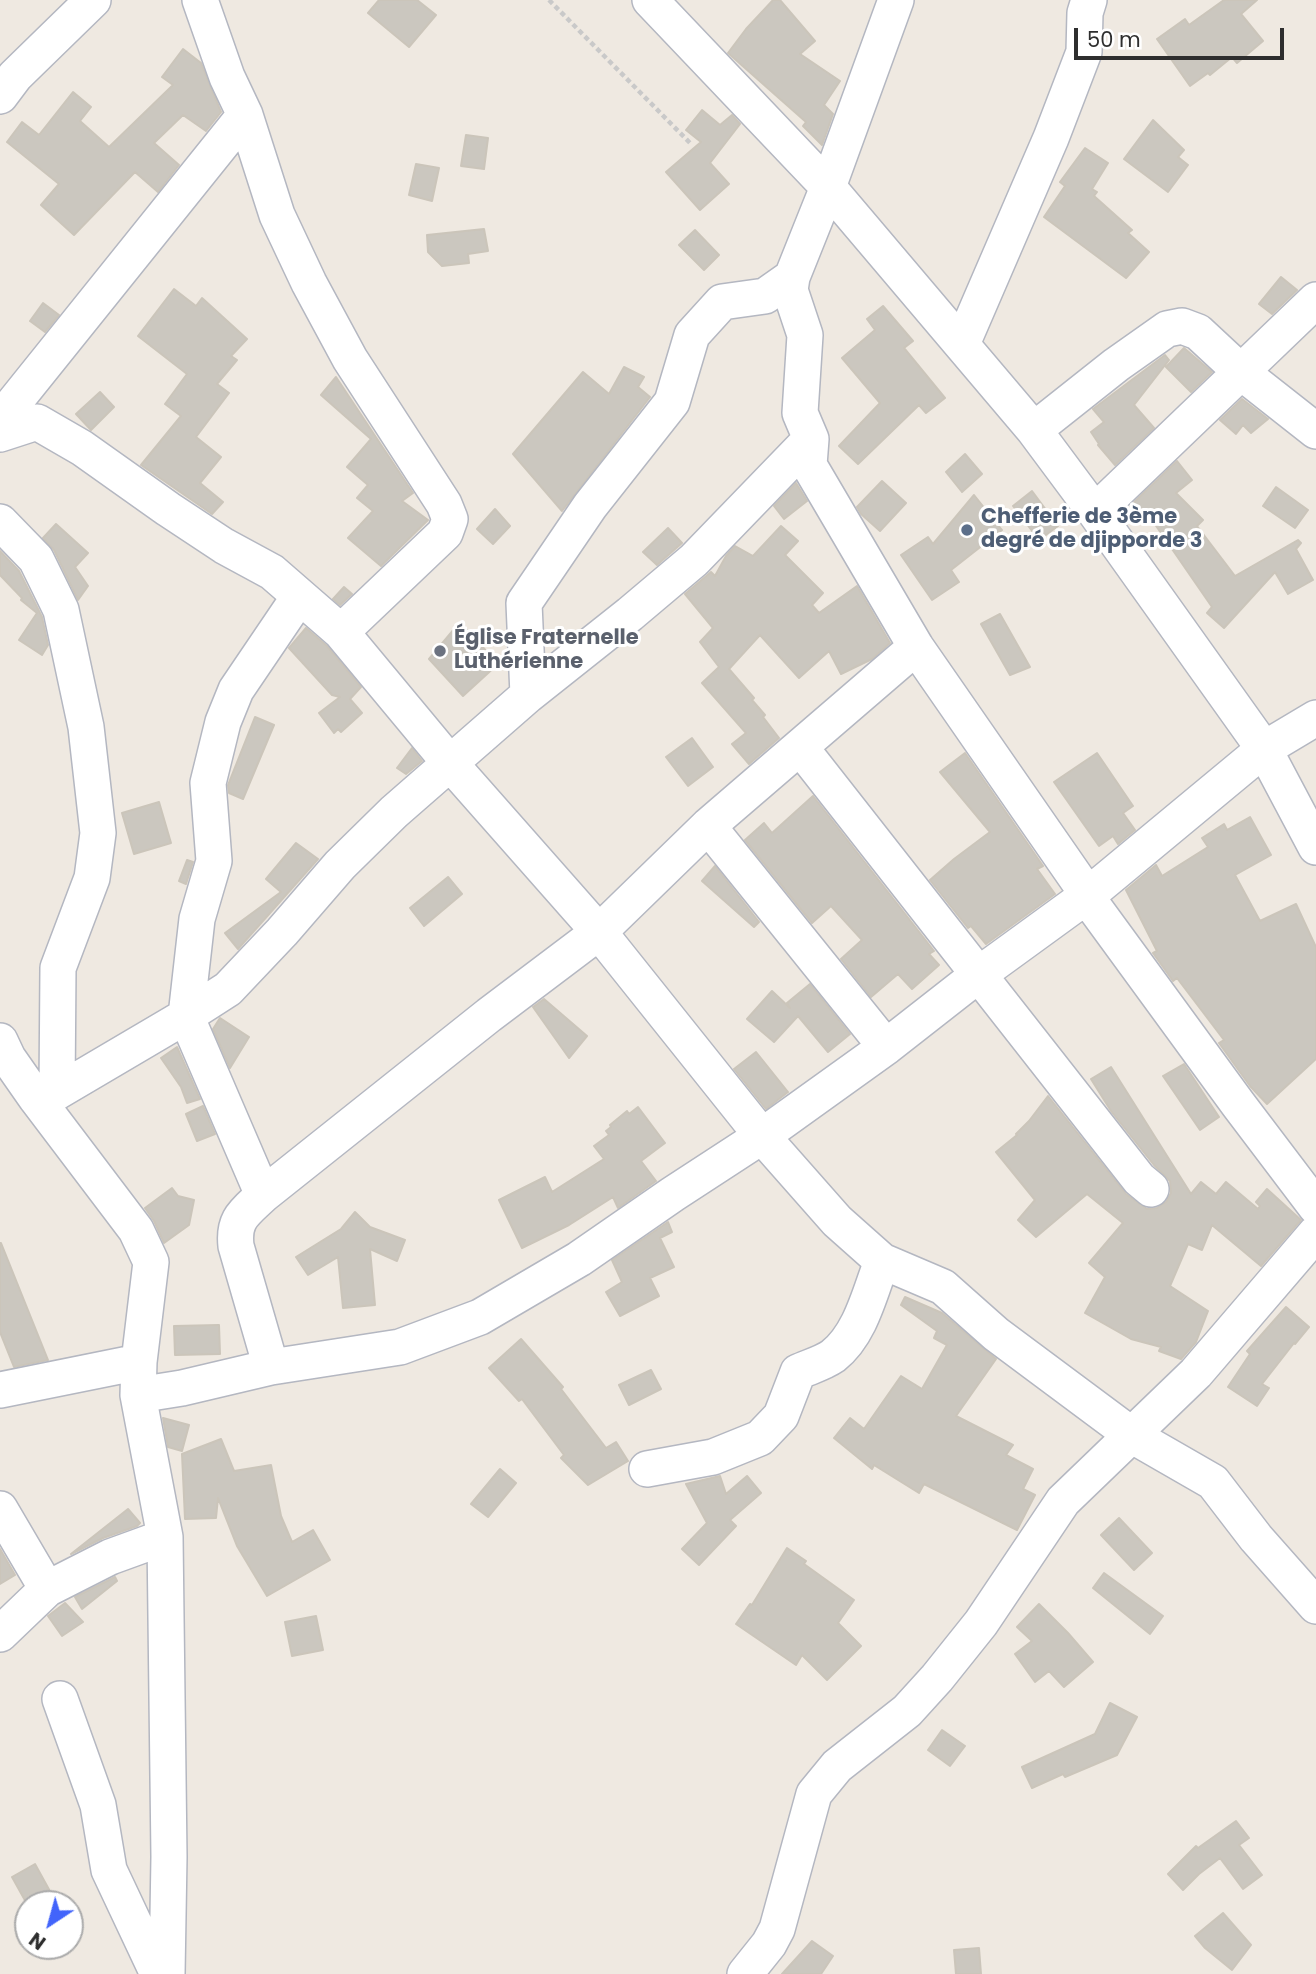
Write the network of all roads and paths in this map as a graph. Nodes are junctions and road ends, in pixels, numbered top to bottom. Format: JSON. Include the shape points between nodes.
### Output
{"nodes":[{"id":1,"x":93,"y":0,"type":"edge"},
{"id":2,"x":200,"y":0,"type":"edge"},
{"id":3,"x":550,"y":0,"type":"edge"},
{"id":4,"x":650,"y":0,"type":"edge"},
{"id":5,"x":896,"y":0,"type":"edge"},
{"id":6,"x":1089,"y":0,"type":"edge"},
{"id":7,"x":0,"y":96,"type":"edge"},
{"id":8,"x":245,"y":115,"type":"junction"},
{"id":9,"x":692,"y":145,"type":"dead end"},
{"id":10,"x":828,"y":187,"type":"junction"},
{"id":11,"x":792,"y":277,"type":"junction"},
{"id":12,"x":1316,"y":300,"type":"edge"},
{"id":13,"x":968,"y":353,"type":"junction"},
{"id":14,"x":1241,"y":372,"type":"junction"},
{"id":15,"x":0,"y":420,"type":"edge"},
{"id":16,"x":1034,"y":430,"type":"junction"},
{"id":17,"x":1316,"y":431,"type":"edge"},
{"id":18,"x":0,"y":433,"type":"edge"},
{"id":19,"x":811,"y":439,"type":"junction"},
{"id":20,"x":1096,"y":512,"type":"junction"},
{"id":21,"x":0,"y":522,"type":"edge"},
{"id":22,"x":299,"y":597,"type":"junction"},
{"id":23,"x":341,"y":632,"type":"junction"},
{"id":24,"x":916,"y":647,"type":"junction"},
{"id":25,"x":528,"y":695,"type":"junction"},
{"id":26,"x":1316,"y":719,"type":"edge"},
{"id":27,"x":800,"y":747,"type":"junction"},
{"id":28,"x":1264,"y":749,"type":"junction"},
{"id":29,"x":449,"y":762,"type":"junction"},
{"id":30,"x":708,"y":826,"type":"junction"},
{"id":31,"x":1316,"y":847,"type":"edge"},
{"id":32,"x":1087,"y":895,"type":"junction"},
{"id":33,"x":599,"y":932,"type":"junction"},
{"id":34,"x":978,"y":975,"type":"junction"},
{"id":35,"x":186,"y":1016,"type":"junction"},
{"id":36,"x":0,"y":1041,"type":"edge"},
{"id":37,"x":886,"y":1048,"type":"junction"},
{"id":38,"x":46,"y":1095,"type":"junction"},
{"id":39,"x":762,"y":1136,"type":"junction"},
{"id":40,"x":1151,"y":1189,"type":"dead end"},
{"id":41,"x":263,"y":1195,"type":"junction"},
{"id":42,"x":1316,"y":1207,"type":"edge"},
{"id":43,"x":1316,"y":1233,"type":"edge"},
{"id":44,"x":882,"y":1261,"type":"junction"},
{"id":45,"x":271,"y":1367,"type":"junction"},
{"id":46,"x":138,"y":1378,"type":"junction"},
{"id":47,"x":0,"y":1390,"type":"edge"},
{"id":48,"x":1133,"y":1436,"type":"junction"},
{"id":49,"x":647,"y":1469,"type":"dead end"},
{"id":50,"x":0,"y":1509,"type":"edge"},
{"id":51,"x":165,"y":1537,"type":"junction"},
{"id":52,"x":47,"y":1589,"type":"junction"},
{"id":53,"x":1316,"y":1606,"type":"edge"},
{"id":54,"x":0,"y":1634,"type":"edge"},
{"id":55,"x":60,"y":1699,"type":"dead end"},
{"id":56,"x":158,"y":1974,"type":"edge"},
{"id":57,"x":167,"y":1974,"type":"edge"},
{"id":58,"x":745,"y":1974,"type":"edge"}],
"edges":[{"from":1,"to":7,"type":"street"},
{"from":2,"to":8,"type":"street"},
{"from":3,"to":9,"type":"path"},
{"from":4,"to":10,"type":"street"},
{"from":5,"to":10,"type":"street"},
{"from":6,"to":13,"type":"street","via":[[1084,52]]},
{"from":8,"to":15,"type":"street"},
{"from":8,"to":23,"type":"street","via":[[277,215],[309,283],[350,359],[450,519],[444,533]]},
{"from":10,"to":11,"type":"street"},
{"from":10,"to":13,"type":"street"},
{"from":11,"to":19,"type":"street","via":[[790,290],[805,335],[800,413]]},
{"from":11,"to":25,"type":"street","via":[[765,296],[722,302],[692,335],[673,402],[590,506],[524,603]]},
{"from":12,"to":14,"type":"street"},
{"from":13,"to":16,"type":"street"},
{"from":14,"to":16,"type":"street","via":[[1198,332],[1182,326],[1167,328]]},
{"from":14,"to":17,"type":"street"},
{"from":14,"to":20,"type":"street"},
{"from":16,"to":20,"type":"street"},
{"from":18,"to":22,"type":"street","via":[[37,422],[82,447],[224,546],[272,572]]},
{"from":19,"to":24,"type":"street","via":[[809,465]]},
{"from":19,"to":25,"type":"street","via":[[694,560]]},
{"from":20,"to":28,"type":"street"},
{"from":21,"to":38,"type":"street","via":[[36,559],[61,610],[86,727],[98,834],[92,878],[58,968]]},
{"from":22,"to":23,"type":"street"},
{"from":22,"to":35,"type":"street","via":[[236,690],[223,722],[208,783],[214,861],[197,919]]},
{"from":23,"to":29,"type":"street"},
{"from":24,"to":27,"type":"street"},
{"from":24,"to":32,"type":"street"},
{"from":25,"to":29,"type":"street"},
{"from":26,"to":28,"type":"street"},
{"from":27,"to":30,"type":"street"},
{"from":27,"to":34,"type":"street"},
{"from":28,"to":31,"type":"street"},
{"from":28,"to":32,"type":"street"},
{"from":29,"to":33,"type":"street"},
{"from":29,"to":35,"type":"street","via":[[340,865],[228,989]]},
{"from":30,"to":33,"type":"street"},
{"from":30,"to":37,"type":"street"},
{"from":32,"to":34,"type":"street"},
{"from":32,"to":42,"type":"street"},
{"from":33,"to":39,"type":"street"},
{"from":33,"to":41,"type":"street"},
{"from":34,"to":37,"type":"street"},
{"from":34,"to":40,"type":"street"},
{"from":35,"to":38,"type":"street"},
{"from":35,"to":41,"type":"street"},
{"from":36,"to":38,"type":"street","via":[[8,1058]]},
{"from":37,"to":39,"type":"street"},
{"from":38,"to":46,"type":"street","via":[[136,1230],[151,1262]]},
{"from":39,"to":44,"type":"street","via":[[837,1221]]},
{"from":39,"to":45,"type":"street","via":[[579,1259],[480,1317],[400,1347]]},
{"from":41,"to":45,"type":"street","via":[[241,1215],[234,1230]]},
{"from":43,"to":48,"type":"street","via":[[1196,1373]]},
{"from":44,"to":48,"type":"street","via":[[943,1287],[996,1334]]},
{"from":44,"to":49,"type":"street","via":[[857,1326],[843,1347],[830,1359],[798,1373],[781,1416],[760,1438],[713,1457]]},
{"from":45,"to":46,"type":"street","via":[[182,1388]]},
{"from":46,"to":47,"type":"street"},
{"from":46,"to":51,"type":"street"},
{"from":48,"to":53,"type":"street","via":[[1213,1482]]},
{"from":48,"to":58,"type":"street","via":[[1063,1501],[981,1623],[937,1678],[821,1784],[814,1794],[777,1929]]},
{"from":50,"to":52,"type":"street"},
{"from":51,"to":52,"type":"street","via":[[110,1557]]},
{"from":51,"to":57,"type":"street"},
{"from":52,"to":54,"type":"street"},
{"from":55,"to":56,"type":"street","via":[[98,1805],[109,1870]]}]}
